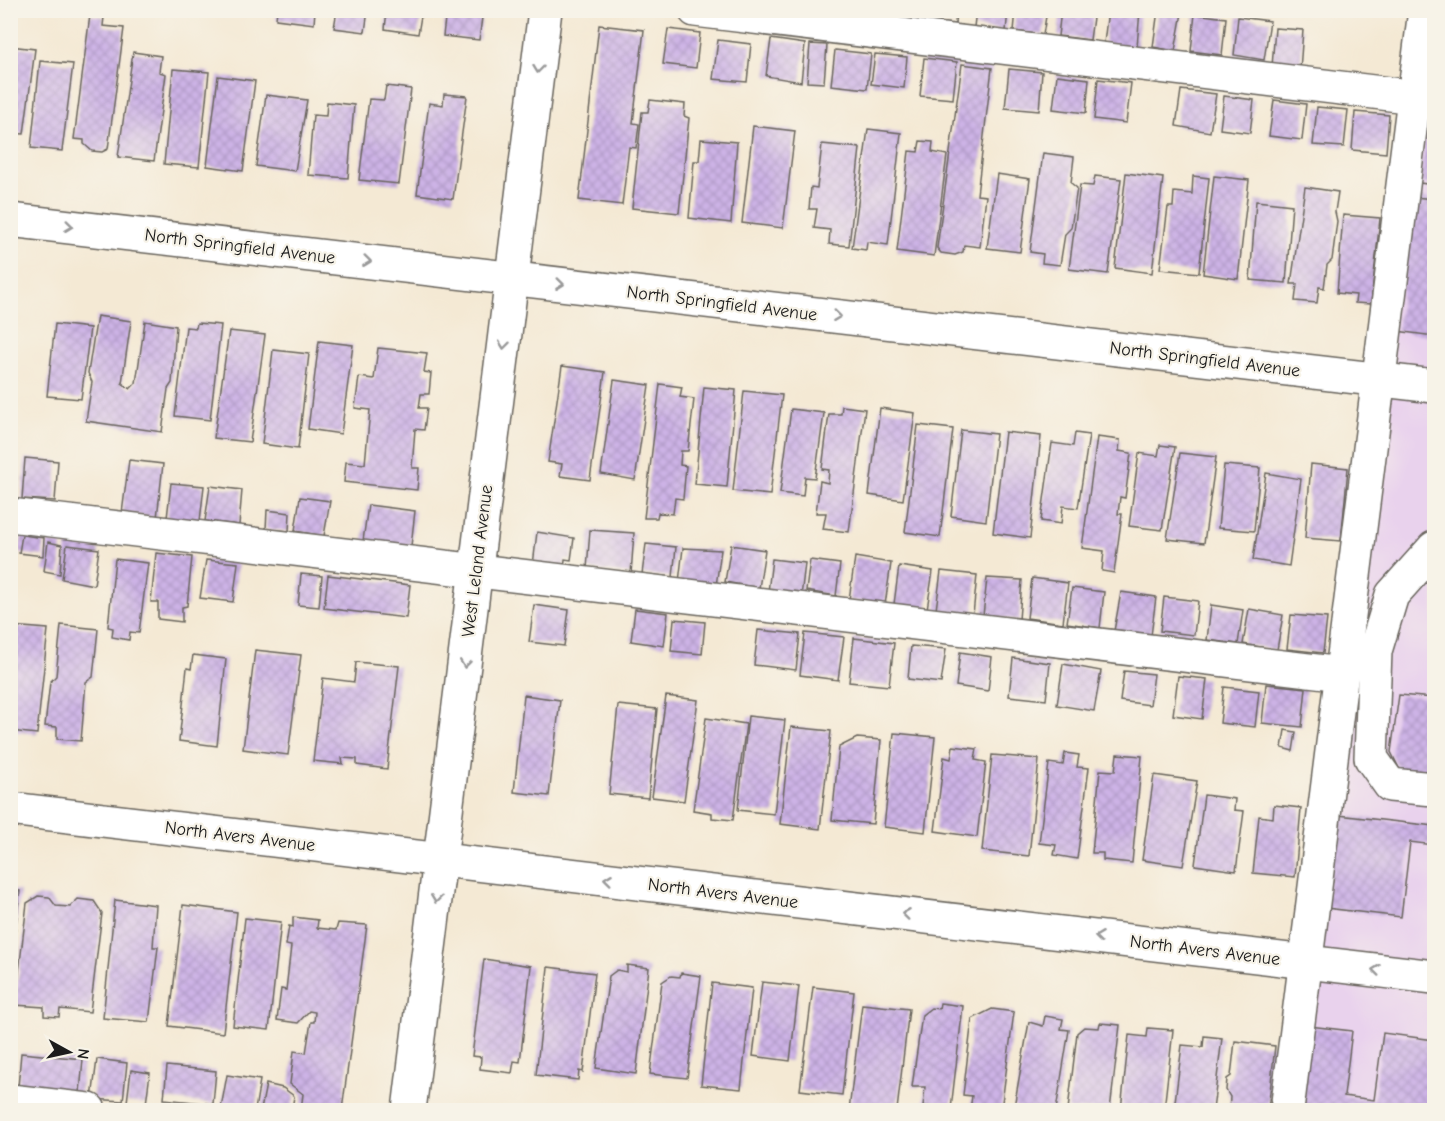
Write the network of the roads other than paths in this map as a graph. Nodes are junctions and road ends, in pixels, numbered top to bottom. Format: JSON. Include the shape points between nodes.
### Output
{"nodes":[{"id":1,"x":546,"y":10,"type":"edge"},
{"id":2,"x":695,"y":10,"type":"edge"},
{"id":3,"x":1425,"y":10,"type":"edge"},
{"id":4,"x":1415,"y":97,"type":"junction"},
{"id":5,"x":10,"y":220,"type":"edge"},
{"id":6,"x":513,"y":278,"type":"junction"},
{"id":7,"x":1379,"y":379,"type":"junction"},
{"id":8,"x":1434,"y":386,"type":"edge"},
{"id":9,"x":10,"y":515,"type":"edge"},
{"id":10,"x":1434,"y":548,"type":"edge"},
{"id":11,"x":476,"y":571,"type":"junction"},
{"id":12,"x":1342,"y":674,"type":"junction"},
{"id":13,"x":1434,"y":789,"type":"edge"},
{"id":14,"x":10,"y":809,"type":"edge"},
{"id":15,"x":441,"y":860,"type":"junction"},
{"id":16,"x":1306,"y":961,"type":"junction"},
{"id":17,"x":1434,"y":977,"type":"edge"},
{"id":18,"x":10,"y":1101,"type":"edge"},
{"id":19,"x":89,"y":1110,"type":"edge"},
{"id":20,"x":409,"y":1110,"type":"edge"},
{"id":21,"x":1287,"y":1110,"type":"edge"}],
"edges":[{"from":1,"to":6,"type":"street","name":"West Leland Avenue","one_way":true},
{"from":2,"to":4,"type":"street"},
{"from":3,"to":4,"type":"street"},
{"from":4,"to":7,"type":"street"},
{"from":5,"to":6,"type":"street","name":"North Springfield Avenue","one_way":true},
{"from":6,"to":7,"type":"street","name":"North Springfield Avenue","one_way":true},
{"from":6,"to":11,"type":"street","name":"West Leland Avenue","one_way":true},
{"from":7,"to":8,"type":"street","name":"North Springfield Avenue"},
{"from":7,"to":12,"type":"street"},
{"from":9,"to":11,"type":"street"},
{"from":10,"to":13,"type":"street","via":[[1392,595],[1378,639],[1371,758],[1390,784]]},
{"from":11,"to":12,"type":"street"},
{"from":11,"to":15,"type":"street","name":"West Leland Avenue","one_way":true},
{"from":12,"to":16,"type":"street"},
{"from":14,"to":15,"type":"street","name":"North Avers Avenue"},
{"from":16,"to":15,"type":"street","name":"North Avers Avenue","one_way":true},
{"from":15,"to":20,"type":"street","name":"West Leland Avenue","one_way":true},
{"from":17,"to":16,"type":"street","name":"North Avers Avenue","one_way":true},
{"from":16,"to":21,"type":"street"},
{"from":18,"to":19,"type":"street"}]}
